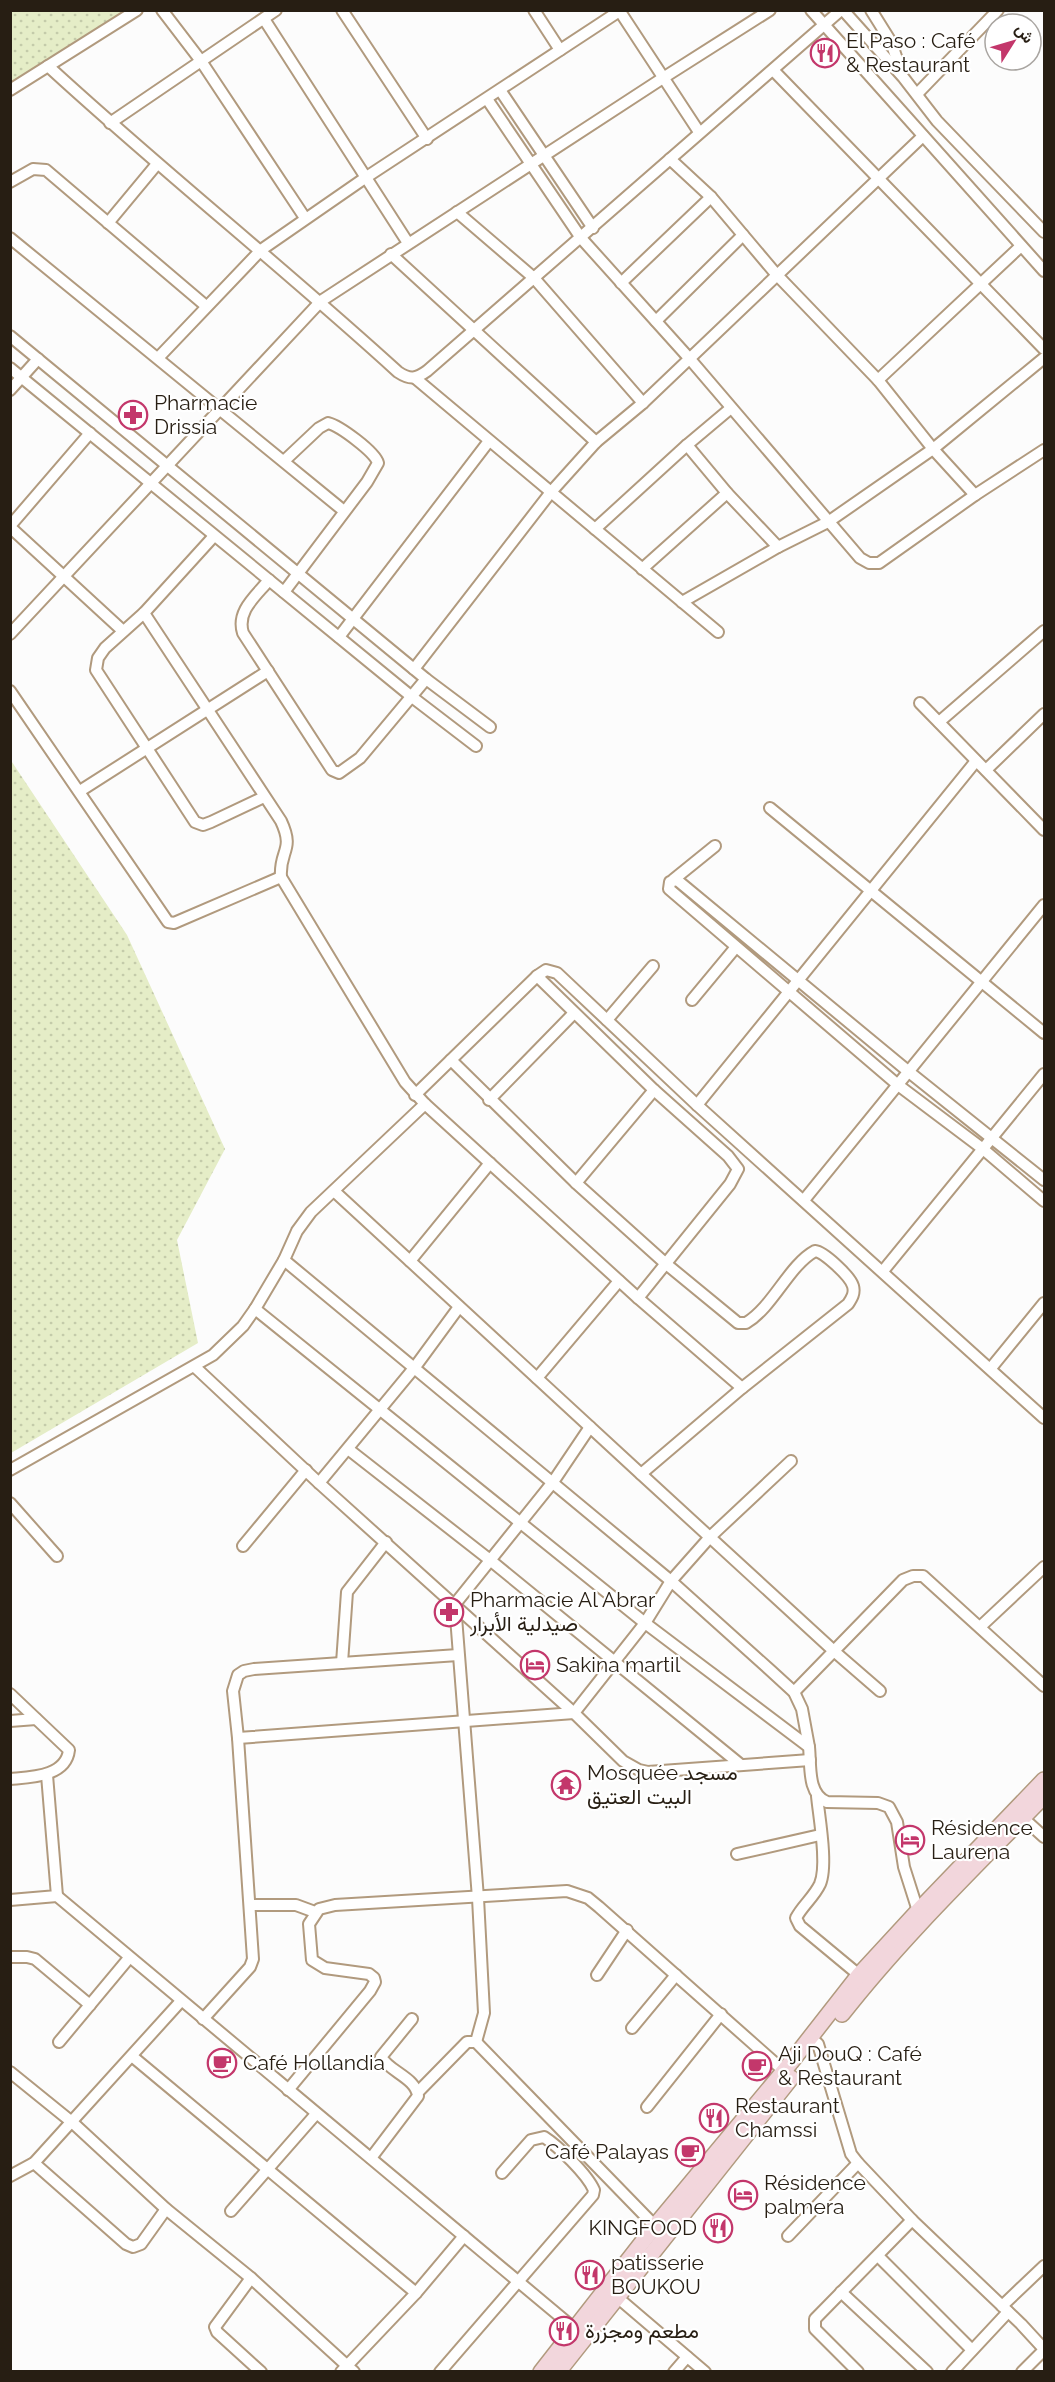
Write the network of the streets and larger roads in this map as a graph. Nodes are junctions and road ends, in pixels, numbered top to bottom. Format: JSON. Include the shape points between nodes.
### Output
{"nodes":[{"id":1,"x":137,"y":10,"type":"edge"},
{"id":2,"x":162,"y":10,"type":"edge"},
{"id":3,"x":276,"y":10,"type":"edge"},
{"id":4,"x":342,"y":10,"type":"edge"},
{"id":5,"x":534,"y":10,"type":"edge"},
{"id":6,"x":771,"y":10,"type":"edge"},
{"id":7,"x":812,"y":10,"type":"edge"},
{"id":8,"x":842,"y":10,"type":"edge"},
{"id":9,"x":871,"y":10,"type":"edge"},
{"id":10,"x":998,"y":10,"type":"edge"},
{"id":11,"x":620,"y":11,"type":"edge"},
{"id":12,"x":264,"y":19,"type":"junction"},
{"id":13,"x":824,"y":26,"type":"junction"},
{"id":14,"x":560,"y":50,"type":"junction"},
{"id":15,"x":201,"y":61,"type":"junction"},
{"id":16,"x":48,"y":66,"type":"junction"},
{"id":17,"x":773,"y":70,"type":"junction"},
{"id":18,"x":903,"y":77,"type":"junction"},
{"id":19,"x":663,"y":78,"type":"junction"},
{"id":20,"x":10,"y":90,"type":"edge"},
{"id":21,"x":500,"y":90,"type":"junction"},
{"id":22,"x":917,"y":94,"type":"junction"},
{"id":23,"x":487,"y":99,"type":"junction"},
{"id":24,"x":110,"y":123,"type":"junction"},
{"id":25,"x":699,"y":132,"type":"junction"},
{"id":26,"x":923,"y":136,"type":"junction"},
{"id":27,"x":427,"y":139,"type":"junction"},
{"id":28,"x":544,"y":156,"type":"junction"},
{"id":29,"x":670,"y":159,"type":"junction"},
{"id":30,"x":157,"y":164,"type":"junction"},
{"id":31,"x":530,"y":165,"type":"junction"},
{"id":32,"x":365,"y":178,"type":"junction"},
{"id":33,"x":878,"y":178,"type":"junction"},
{"id":34,"x":10,"y":182,"type":"edge"},
{"id":35,"x":711,"y":197,"type":"junction"},
{"id":36,"x":457,"y":212,"type":"junction"},
{"id":37,"x":304,"y":218,"type":"junction"},
{"id":38,"x":108,"y":223,"type":"junction"},
{"id":39,"x":593,"y":228,"type":"junction"},
{"id":40,"x":1044,"y":232,"type":"edge"},
{"id":41,"x":743,"y":235,"type":"junction"},
{"id":42,"x":10,"y":238,"type":"edge"},
{"id":43,"x":581,"y":238,"type":"junction"},
{"id":44,"x":408,"y":243,"type":"junction"},
{"id":45,"x":1021,"y":246,"type":"junction"},
{"id":46,"x":261,"y":249,"type":"junction"},
{"id":47,"x":391,"y":254,"type":"junction"},
{"id":48,"x":1044,"y":271,"type":"edge"},
{"id":49,"x":776,"y":274,"type":"junction"},
{"id":50,"x":534,"y":278,"type":"junction"},
{"id":51,"x":621,"y":283,"type":"junction"},
{"id":52,"x":981,"y":284,"type":"junction"},
{"id":53,"x":321,"y":302,"type":"junction"},
{"id":54,"x":206,"y":306,"type":"junction"},
{"id":55,"x":656,"y":321,"type":"junction"},
{"id":56,"x":472,"y":330,"type":"junction"},
{"id":57,"x":10,"y":336,"type":"edge"},
{"id":58,"x":1044,"y":349,"type":"edge"},
{"id":59,"x":158,"y":358,"type":"junction"},
{"id":60,"x":689,"y":358,"type":"junction"},
{"id":61,"x":1044,"y":358,"type":"edge"},
{"id":62,"x":38,"y":359,"type":"junction"},
{"id":63,"x":10,"y":368,"type":"edge"},
{"id":64,"x":22,"y":378,"type":"junction"},
{"id":65,"x":415,"y":378,"type":"junction"},
{"id":66,"x":878,"y":380,"type":"junction"},
{"id":67,"x":10,"y":390,"type":"edge"},
{"id":68,"x":643,"y":403,"type":"junction"},
{"id":69,"x":731,"y":408,"type":"junction"},
{"id":70,"x":221,"y":410,"type":"junction"},
{"id":71,"x":90,"y":434,"type":"junction"},
{"id":72,"x":489,"y":441,"type":"junction"},
{"id":73,"x":596,"y":442,"type":"junction"},
{"id":74,"x":687,"y":445,"type":"junction"},
{"id":75,"x":933,"y":449,"type":"junction"},
{"id":76,"x":1044,"y":450,"type":"edge"},
{"id":77,"x":284,"y":461,"type":"junction"},
{"id":78,"x":169,"y":466,"type":"junction"},
{"id":79,"x":152,"y":484,"type":"junction"},
{"id":80,"x":551,"y":492,"type":"junction"},
{"id":81,"x":727,"y":493,"type":"junction"},
{"id":82,"x":975,"y":495,"type":"junction"},
{"id":83,"x":344,"y":511,"type":"junction"},
{"id":84,"x":828,"y":522,"type":"junction"},
{"id":85,"x":10,"y":526,"type":"edge"},
{"id":86,"x":596,"y":530,"type":"junction"},
{"id":87,"x":214,"y":536,"type":"junction"},
{"id":88,"x":778,"y":547,"type":"junction"},
{"id":89,"x":642,"y":569,"type":"junction"},
{"id":90,"x":297,"y":572,"type":"junction"},
{"id":91,"x":62,"y":577,"type":"junction"},
{"id":92,"x":269,"y":580,"type":"junction"},
{"id":93,"x":284,"y":592,"type":"junction"},
{"id":94,"x":682,"y":602,"type":"junction"},
{"id":95,"x":144,"y":613,"type":"junction"},
{"id":96,"x":353,"y":618,"type":"junction"},
{"id":97,"x":123,"y":631,"type":"junction"},
{"id":98,"x":1044,"y":631,"type":"edge"},
{"id":99,"x":718,"y":632,"type":"dead end"},
{"id":100,"x":10,"y":634,"type":"edge"},
{"id":101,"x":339,"y":637,"type":"junction"},
{"id":102,"x":414,"y":669,"type":"junction"},
{"id":103,"x":268,"y":671,"type":"junction"},
{"id":104,"x":426,"y":679,"type":"junction"},
{"id":105,"x":10,"y":691,"type":"edge"},
{"id":106,"x":412,"y":697,"type":"junction"},
{"id":107,"x":921,"y":702,"type":"dead end"},
{"id":108,"x":208,"y":708,"type":"junction"},
{"id":109,"x":1044,"y":714,"type":"edge"},
{"id":110,"x":939,"y":722,"type":"junction"},
{"id":111,"x":490,"y":727,"type":"dead end"},
{"id":112,"x":476,"y":746,"type":"dead end"},
{"id":113,"x":147,"y":748,"type":"junction"},
{"id":114,"x":976,"y":761,"type":"junction"},
{"id":115,"x":986,"y":770,"type":"junction"},
{"id":116,"x":80,"y":791,"type":"junction"},
{"id":117,"x":264,"y":796,"type":"junction"},
{"id":118,"x":770,"y":808,"type":"dead end"},
{"id":119,"x":1044,"y":830,"type":"edge"},
{"id":120,"x":715,"y":846,"type":"dead end"},
{"id":121,"x":281,"y":877,"type":"junction"},
{"id":122,"x":673,"y":880,"type":"junction"},
{"id":123,"x":871,"y":891,"type":"junction"},
{"id":124,"x":1044,"y":905,"type":"edge"},
{"id":125,"x":736,"y":947,"type":"junction"},
{"id":126,"x":653,"y":966,"type":"dead end"},
{"id":127,"x":537,"y":976,"type":"junction"},
{"id":128,"x":798,"y":981,"type":"junction"},
{"id":129,"x":982,"y":982,"type":"junction"},
{"id":130,"x":788,"y":992,"type":"junction"},
{"id":131,"x":692,"y":1000,"type":"dead end"},
{"id":132,"x":574,"y":1013,"type":"junction"},
{"id":133,"x":607,"y":1020,"type":"junction"},
{"id":134,"x":1044,"y":1034,"type":"edge"},
{"id":135,"x":451,"y":1060,"type":"junction"},
{"id":136,"x":909,"y":1072,"type":"junction"},
{"id":137,"x":1044,"y":1074,"type":"edge"},
{"id":138,"x":898,"y":1085,"type":"junction"},
{"id":139,"x":654,"y":1090,"type":"junction"},
{"id":140,"x":415,"y":1095,"type":"junction"},
{"id":141,"x":489,"y":1100,"type":"junction"},
{"id":142,"x":425,"y":1104,"type":"junction"},
{"id":143,"x":697,"y":1105,"type":"junction"},
{"id":144,"x":993,"y":1137,"type":"junction"},
{"id":145,"x":983,"y":1149,"type":"junction"},
{"id":146,"x":490,"y":1163,"type":"junction"},
{"id":147,"x":1044,"y":1180,"type":"edge"},
{"id":148,"x":576,"y":1183,"type":"junction"},
{"id":149,"x":334,"y":1191,"type":"junction"},
{"id":150,"x":804,"y":1200,"type":"junction"},
{"id":151,"x":1044,"y":1201,"type":"edge"},
{"id":152,"x":284,"y":1260,"type":"junction"},
{"id":153,"x":410,"y":1262,"type":"junction"},
{"id":154,"x":665,"y":1263,"type":"junction"},
{"id":155,"x":884,"y":1271,"type":"junction"},
{"id":156,"x":619,"y":1281,"type":"junction"},
{"id":157,"x":638,"y":1298,"type":"junction"},
{"id":158,"x":1044,"y":1303,"type":"edge"},
{"id":159,"x":459,"y":1306,"type":"junction"},
{"id":160,"x":255,"y":1309,"type":"junction"},
{"id":161,"x":195,"y":1367,"type":"junction"},
{"id":162,"x":415,"y":1367,"type":"junction"},
{"id":163,"x":990,"y":1368,"type":"junction"},
{"id":164,"x":537,"y":1378,"type":"junction"},
{"id":165,"x":742,"y":1388,"type":"junction"},
{"id":166,"x":381,"y":1409,"type":"junction"},
{"id":167,"x":1044,"y":1418,"type":"edge"},
{"id":168,"x":590,"y":1427,"type":"junction"},
{"id":169,"x":348,"y":1449,"type":"junction"},
{"id":170,"x":791,"y":1461,"type":"dead end"},
{"id":171,"x":10,"y":1470,"type":"edge"},
{"id":172,"x":306,"y":1470,"type":"junction"},
{"id":173,"x":640,"y":1474,"type":"junction"},
{"id":174,"x":553,"y":1482,"type":"junction"},
{"id":175,"x":320,"y":1483,"type":"junction"},
{"id":176,"x":10,"y":1503,"type":"edge"},
{"id":177,"x":520,"y":1522,"type":"junction"},
{"id":178,"x":710,"y":1537,"type":"junction"},
{"id":179,"x":386,"y":1542,"type":"junction"},
{"id":180,"x":243,"y":1546,"type":"dead end"},
{"id":181,"x":57,"y":1556,"type":"dead end"},
{"id":182,"x":490,"y":1560,"type":"junction"},
{"id":183,"x":1044,"y":1567,"type":"edge"},
{"id":184,"x":671,"y":1581,"type":"junction"},
{"id":185,"x":455,"y":1604,"type":"junction"},
{"id":186,"x":645,"y":1623,"type":"junction"},
{"id":187,"x":980,"y":1627,"type":"junction"},
{"id":188,"x":835,"y":1652,"type":"junction"},
{"id":189,"x":458,"y":1655,"type":"junction"},
{"id":190,"x":614,"y":1662,"type":"junction"},
{"id":191,"x":342,"y":1663,"type":"junction"},
{"id":192,"x":1044,"y":1686,"type":"edge"},
{"id":193,"x":880,"y":1691,"type":"dead end"},
{"id":194,"x":794,"y":1692,"type":"junction"},
{"id":195,"x":10,"y":1694,"type":"edge"},
{"id":196,"x":574,"y":1713,"type":"junction"},
{"id":197,"x":36,"y":1719,"type":"junction"},
{"id":198,"x":464,"y":1720,"type":"junction"},
{"id":199,"x":10,"y":1721,"type":"edge"},
{"id":200,"x":238,"y":1738,"type":"junction"},
{"id":201,"x":809,"y":1747,"type":"junction"},
{"id":202,"x":810,"y":1760,"type":"junction"},
{"id":203,"x":741,"y":1765,"type":"junction"},
{"id":204,"x":46,"y":1775,"type":"junction"},
{"id":205,"x":10,"y":1779,"type":"edge"},
{"id":206,"x":1044,"y":1780,"type":"edge"},
{"id":207,"x":817,"y":1796,"type":"junction"},
{"id":208,"x":1044,"y":1796,"type":"edge"},
{"id":209,"x":1023,"y":1818,"type":"junction"},
{"id":210,"x":820,"y":1835,"type":"junction"},
{"id":211,"x":1044,"y":1837,"type":"edge"},
{"id":212,"x":737,"y":1854,"type":"dead end"},
{"id":213,"x":57,"y":1896,"type":"junction"},
{"id":214,"x":478,"y":1898,"type":"junction"},
{"id":215,"x":10,"y":1900,"type":"edge"},
{"id":216,"x":250,"y":1905,"type":"junction"},
{"id":217,"x":918,"y":1911,"type":"junction"},
{"id":218,"x":315,"y":1912,"type":"junction"},
{"id":219,"x":627,"y":1930,"type":"junction"},
{"id":220,"x":10,"y":1957,"type":"edge"},
{"id":221,"x":129,"y":1958,"type":"junction"},
{"id":222,"x":597,"y":1975,"type":"dead end"},
{"id":223,"x":676,"y":1975,"type":"junction"},
{"id":224,"x":859,"y":1975,"type":"junction"},
{"id":225,"x":181,"y":2001,"type":"junction"},
{"id":226,"x":90,"y":2005,"type":"junction"},
{"id":227,"x":721,"y":2014,"type":"junction"},
{"id":228,"x":203,"y":2019,"type":"junction"},
{"id":229,"x":412,"y":2019,"type":"dead end"},
{"id":230,"x":632,"y":2028,"type":"dead end"},
{"id":231,"x":814,"y":2041,"type":"junction"},
{"id":232,"x":59,"y":2042,"type":"dead end"},
{"id":233,"x":476,"y":2042,"type":"junction"},
{"id":234,"x":133,"y":2057,"type":"junction"},
{"id":235,"x":784,"y":2071,"type":"junction"},
{"id":236,"x":10,"y":2072,"type":"edge"},
{"id":237,"x":288,"y":2090,"type":"junction"},
{"id":238,"x":418,"y":2092,"type":"junction"},
{"id":239,"x":647,"y":2107,"type":"dead end"},
{"id":240,"x":316,"y":2114,"type":"junction"},
{"id":241,"x":73,"y":2123,"type":"junction"},
{"id":242,"x":371,"y":2158,"type":"junction"},
{"id":243,"x":34,"y":2163,"type":"junction"},
{"id":244,"x":858,"y":2163,"type":"junction"},
{"id":245,"x":267,"y":2168,"type":"junction"},
{"id":246,"x":502,"y":2173,"type":"dead end"},
{"id":247,"x":10,"y":2176,"type":"edge"},
{"id":248,"x":166,"y":2209,"type":"junction"},
{"id":249,"x":231,"y":2211,"type":"dead end"},
{"id":250,"x":912,"y":2220,"type":"junction"},
{"id":251,"x":655,"y":2226,"type":"junction"},
{"id":252,"x":464,"y":2235,"type":"junction"},
{"id":253,"x":788,"y":2236,"type":"dead end"},
{"id":254,"x":878,"y":2256,"type":"junction"},
{"id":255,"x":1044,"y":2266,"type":"edge"},
{"id":256,"x":251,"y":2278,"type":"junction"},
{"id":257,"x":518,"y":2282,"type":"junction"},
{"id":258,"x":841,"y":2292,"type":"junction"},
{"id":259,"x":416,"y":2293,"type":"junction"},
{"id":260,"x":617,"y":2297,"type":"junction"},
{"id":261,"x":1005,"y":2309,"type":"junction"},
{"id":262,"x":574,"y":2329,"type":"junction"},
{"id":263,"x":972,"y":2350,"type":"junction"},
{"id":264,"x":1044,"y":2350,"type":"edge"},
{"id":265,"x":687,"y":2356,"type":"junction"},
{"id":266,"x":348,"y":2370,"type":"edge"},
{"id":267,"x":261,"y":2372,"type":"edge"},
{"id":268,"x":440,"y":2372,"type":"edge"},
{"id":269,"x":541,"y":2372,"type":"edge"},
{"id":270,"x":558,"y":2372,"type":"edge"},
{"id":271,"x":674,"y":2372,"type":"edge"},
{"id":272,"x":705,"y":2372,"type":"edge"},
{"id":273,"x":858,"y":2372,"type":"edge"},
{"id":274,"x":927,"y":2372,"type":"edge"},
{"id":275,"x":952,"y":2372,"type":"edge"},
{"id":276,"x":1022,"y":2372,"type":"edge"}],
"edges":[{"from":1,"to":16,"type":"street"},
{"from":2,"to":15,"type":"street"},
{"from":3,"to":12,"type":"street"},
{"from":4,"to":27,"type":"street"},
{"from":5,"to":14,"type":"street"},
{"from":6,"to":19,"type":"street"},
{"from":7,"to":13,"type":"street"},
{"from":8,"to":13,"type":"street"},
{"from":8,"to":18,"type":"street"},
{"from":9,"to":18,"type":"street","via":[[891,42]]},
{"from":10,"to":22,"type":"street"},
{"from":11,"to":14,"type":"street"},
{"from":11,"to":19,"type":"street"},
{"from":12,"to":15,"type":"street"},
{"from":12,"to":32,"type":"street"},
{"from":13,"to":17,"type":"street"},
{"from":13,"to":26,"type":"street"},
{"from":14,"to":21,"type":"street"},
{"from":15,"to":24,"type":"street"},
{"from":15,"to":37,"type":"street"},
{"from":16,"to":20,"type":"street"},
{"from":16,"to":24,"type":"street"},
{"from":17,"to":25,"type":"street"},
{"from":17,"to":33,"type":"street"},
{"from":18,"to":22,"type":"street"},
{"from":19,"to":25,"type":"street"},
{"from":19,"to":28,"type":"street"},
{"from":21,"to":23,"type":"street"},
{"from":21,"to":28,"type":"street"},
{"from":22,"to":40,"type":"street"},
{"from":23,"to":27,"type":"street"},
{"from":23,"to":31,"type":"street"},
{"from":24,"to":30,"type":"street"},
{"from":25,"to":29,"type":"street"},
{"from":26,"to":33,"type":"street"},
{"from":26,"to":45,"type":"street"},
{"from":27,"to":32,"type":"street"},
{"from":28,"to":31,"type":"street"},
{"from":28,"to":39,"type":"street"},
{"from":29,"to":35,"type":"street"},
{"from":29,"to":39,"type":"street"},
{"from":30,"to":38,"type":"street"},
{"from":30,"to":46,"type":"street"},
{"from":31,"to":36,"type":"street"},
{"from":31,"to":43,"type":"street"},
{"from":32,"to":37,"type":"street"},
{"from":32,"to":44,"type":"street"},
{"from":33,"to":49,"type":"street"},
{"from":33,"to":52,"type":"street"},
{"from":34,"to":38,"type":"street","via":[[33,169],[46,170]]},
{"from":35,"to":41,"type":"street"},
{"from":35,"to":51,"type":"street"},
{"from":36,"to":44,"type":"street"},
{"from":36,"to":50,"type":"street"},
{"from":37,"to":46,"type":"street"},
{"from":38,"to":54,"type":"street"},
{"from":39,"to":43,"type":"street"},
{"from":41,"to":49,"type":"street"},
{"from":41,"to":55,"type":"street"},
{"from":42,"to":59,"type":"street"},
{"from":43,"to":50,"type":"street"},
{"from":43,"to":51,"type":"street"},
{"from":44,"to":47,"type":"street"},
{"from":45,"to":48,"type":"street"},
{"from":45,"to":52,"type":"street"},
{"from":46,"to":53,"type":"street"},
{"from":46,"to":54,"type":"street"},
{"from":47,"to":53,"type":"street"},
{"from":47,"to":56,"type":"street"},
{"from":49,"to":60,"type":"street"},
{"from":49,"to":66,"type":"street"},
{"from":50,"to":56,"type":"street"},
{"from":50,"to":68,"type":"street"},
{"from":51,"to":55,"type":"street"},
{"from":52,"to":58,"type":"street"},
{"from":52,"to":66,"type":"street"},
{"from":53,"to":65,"type":"street","via":[[398,372]]},
{"from":53,"to":70,"type":"street"},
{"from":54,"to":59,"type":"street"},
{"from":55,"to":60,"type":"street"},
{"from":56,"to":65,"type":"street"},
{"from":56,"to":73,"type":"street"},
{"from":57,"to":62,"type":"street"},
{"from":59,"to":70,"type":"street"},
{"from":60,"to":68,"type":"street"},
{"from":60,"to":69,"type":"street"},
{"from":61,"to":75,"type":"street"},
{"from":62,"to":64,"type":"street"},
{"from":62,"to":78,"type":"street"},
{"from":63,"to":64,"type":"street"},
{"from":64,"to":67,"type":"street"},
{"from":64,"to":71,"type":"street"},
{"from":65,"to":72,"type":"street"},
{"from":66,"to":75,"type":"street"},
{"from":68,"to":73,"type":"street"},
{"from":69,"to":74,"type":"street"},
{"from":69,"to":84,"type":"street"},
{"from":70,"to":77,"type":"street"},
{"from":70,"to":78,"type":"street"},
{"from":71,"to":79,"type":"street"},
{"from":71,"to":85,"type":"street"},
{"from":72,"to":80,"type":"street"},
{"from":72,"to":96,"type":"street"},
{"from":73,"to":80,"type":"street"},
{"from":74,"to":81,"type":"street"},
{"from":74,"to":86,"type":"street"},
{"from":75,"to":82,"type":"street"},
{"from":75,"to":84,"type":"street"},
{"from":76,"to":82,"type":"street"},
{"from":77,"to":83,"type":"street"},
{"from":77,"to":83,"type":"street","via":[[328,423],[374,455],[377,467]]},
{"from":78,"to":79,"type":"street"},
{"from":78,"to":90,"type":"street"},
{"from":79,"to":87,"type":"street"},
{"from":79,"to":91,"type":"street"},
{"from":80,"to":86,"type":"street"},
{"from":80,"to":102,"type":"street"},
{"from":81,"to":88,"type":"street"},
{"from":81,"to":89,"type":"street"},
{"from":82,"to":84,"type":"street","via":[[879,563],[861,558]]},
{"from":83,"to":90,"type":"street"},
{"from":84,"to":88,"type":"street"},
{"from":85,"to":91,"type":"street"},
{"from":86,"to":89,"type":"street"},
{"from":87,"to":92,"type":"street"},
{"from":87,"to":95,"type":"street"},
{"from":88,"to":94,"type":"street"},
{"from":89,"to":94,"type":"street"},
{"from":90,"to":93,"type":"street"},
{"from":90,"to":96,"type":"street"},
{"from":91,"to":97,"type":"street"},
{"from":91,"to":100,"type":"street"},
{"from":92,"to":93,"type":"street"},
{"from":92,"to":103,"type":"street","via":[[240,622]]},
{"from":93,"to":101,"type":"street"},
{"from":94,"to":99,"type":"street"},
{"from":95,"to":97,"type":"street"},
{"from":95,"to":108,"type":"street"},
{"from":96,"to":101,"type":"street"},
{"from":96,"to":102,"type":"street"},
{"from":97,"to":113,"type":"street","via":[[98,658],[96,670]]},
{"from":98,"to":110,"type":"street"},
{"from":101,"to":106,"type":"street"},
{"from":102,"to":104,"type":"street"},
{"from":103,"to":106,"type":"street","via":[[327,763],[339,773],[360,758]]},
{"from":103,"to":108,"type":"street"},
{"from":104,"to":106,"type":"street"},
{"from":104,"to":111,"type":"street"},
{"from":105,"to":116,"type":"street"},
{"from":106,"to":112,"type":"street"},
{"from":107,"to":110,"type":"street"},
{"from":108,"to":113,"type":"street"},
{"from":108,"to":117,"type":"street"},
{"from":109,"to":115,"type":"street"},
{"from":110,"to":114,"type":"street"},
{"from":113,"to":116,"type":"street"},
{"from":113,"to":117,"type":"street","via":[[189,817],[199,824]]},
{"from":114,"to":115,"type":"street"},
{"from":114,"to":123,"type":"street"},
{"from":115,"to":119,"type":"street"},
{"from":116,"to":121,"type":"street","via":[[169,922]]},
{"from":117,"to":121,"type":"street","via":[[288,839],[280,865]]},
{"from":118,"to":123,"type":"street"},
{"from":120,"to":122,"type":"street"},
{"from":121,"to":140,"type":"street"},
{"from":122,"to":125,"type":"street","via":[[669,889]]},
{"from":122,"to":128,"type":"street"},
{"from":123,"to":128,"type":"street"},
{"from":123,"to":129,"type":"street"},
{"from":124,"to":129,"type":"street"},
{"from":125,"to":130,"type":"street"},
{"from":125,"to":131,"type":"street"},
{"from":126,"to":133,"type":"street"},
{"from":127,"to":132,"type":"street"},
{"from":127,"to":133,"type":"street","via":[[546,970],[557,973]]},
{"from":127,"to":135,"type":"street"},
{"from":128,"to":130,"type":"street"},
{"from":128,"to":136,"type":"street"},
{"from":129,"to":134,"type":"street"},
{"from":129,"to":136,"type":"street"},
{"from":130,"to":138,"type":"street"},
{"from":130,"to":143,"type":"street"},
{"from":132,"to":139,"type":"street"},
{"from":132,"to":141,"type":"street"},
{"from":133,"to":143,"type":"street"},
{"from":135,"to":140,"type":"street"},
{"from":135,"to":141,"type":"street"},
{"from":136,"to":138,"type":"street"},
{"from":136,"to":144,"type":"street"},
{"from":137,"to":144,"type":"street"},
{"from":138,"to":145,"type":"street"},
{"from":138,"to":150,"type":"street"},
{"from":139,"to":148,"type":"street"},
{"from":139,"to":154,"type":"street","via":[[738,1169]]},
{"from":140,"to":142,"type":"street"},
{"from":141,"to":148,"type":"street"},
{"from":142,"to":146,"type":"street"},
{"from":142,"to":149,"type":"street"},
{"from":143,"to":150,"type":"street"},
{"from":144,"to":145,"type":"street"},
{"from":144,"to":147,"type":"street"},
{"from":145,"to":151,"type":"street"},
{"from":145,"to":155,"type":"street"},
{"from":146,"to":153,"type":"street"},
{"from":146,"to":156,"type":"street"},
{"from":148,"to":154,"type":"street"},
{"from":149,"to":152,"type":"street","via":[[303,1222]]},
{"from":149,"to":153,"type":"street"},
{"from":150,"to":155,"type":"street"},
{"from":152,"to":160,"type":"street"},
{"from":152,"to":162,"type":"street"},
{"from":153,"to":159,"type":"street"},
{"from":154,"to":157,"type":"street"},
{"from":154,"to":165,"type":"street","via":[[729,1318],[743,1324],[757,1315],[815,1251],[824,1254],[851,1281],[854,1294],[848,1304]]},
{"from":155,"to":163,"type":"street"},
{"from":156,"to":157,"type":"street"},
{"from":156,"to":164,"type":"street"},
{"from":157,"to":165,"type":"street"},
{"from":158,"to":163,"type":"street"},
{"from":159,"to":162,"type":"street"},
{"from":159,"to":164,"type":"street"},
{"from":160,"to":161,"type":"street","via":[[230,1340]]},
{"from":160,"to":166,"type":"street"},
{"from":161,"to":171,"type":"street"},
{"from":161,"to":172,"type":"street"},
{"from":162,"to":166,"type":"street"},
{"from":162,"to":174,"type":"street"},
{"from":163,"to":167,"type":"street"},
{"from":164,"to":168,"type":"street"},
{"from":165,"to":173,"type":"street"},
{"from":166,"to":169,"type":"street"},
{"from":166,"to":177,"type":"street"},
{"from":168,"to":173,"type":"street"},
{"from":168,"to":174,"type":"street"},
{"from":169,"to":175,"type":"street"},
{"from":169,"to":182,"type":"street"},
{"from":170,"to":178,"type":"street"},
{"from":172,"to":175,"type":"street"},
{"from":172,"to":180,"type":"street"},
{"from":173,"to":178,"type":"street"},
{"from":174,"to":177,"type":"street"},
{"from":174,"to":184,"type":"street"},
{"from":175,"to":179,"type":"street"},
{"from":176,"to":181,"type":"street"},
{"from":177,"to":182,"type":"street"},
{"from":177,"to":186,"type":"street"},
{"from":178,"to":184,"type":"street"},
{"from":178,"to":188,"type":"street"},
{"from":179,"to":185,"type":"street"},
{"from":179,"to":191,"type":"street","via":[[347,1592]]},
{"from":182,"to":185,"type":"street"},
{"from":182,"to":190,"type":"street"},
{"from":183,"to":187,"type":"street"},
{"from":184,"to":186,"type":"street"},
{"from":184,"to":194,"type":"street"},
{"from":185,"to":189,"type":"street"},
{"from":185,"to":196,"type":"street"},
{"from":186,"to":190,"type":"street"},
{"from":186,"to":201,"type":"street"},
{"from":187,"to":188,"type":"street","via":[[923,1576],[913,1576],[903,1580]]},
{"from":187,"to":192,"type":"street"},
{"from":188,"to":193,"type":"street"},
{"from":188,"to":194,"type":"street"},
{"from":189,"to":191,"type":"street"},
{"from":189,"to":198,"type":"street"},
{"from":190,"to":196,"type":"street"},
{"from":190,"to":203,"type":"street"},
{"from":191,"to":200,"type":"street","via":[[244,1671],[235,1678],[233,1691]]},
{"from":194,"to":201,"type":"street","via":[[802,1709]]},
{"from":195,"to":197,"type":"street"},
{"from":196,"to":198,"type":"street"},
{"from":196,"to":203,"type":"street","via":[[623,1761],[639,1770]]},
{"from":197,"to":199,"type":"street"},
{"from":197,"to":204,"type":"street","via":[[69,1750],[63,1763]]},
{"from":198,"to":200,"type":"street"},
{"from":198,"to":214,"type":"street"},
{"from":200,"to":216,"type":"street"},
{"from":201,"to":202,"type":"street"},
{"from":202,"to":203,"type":"street"},
{"from":202,"to":207,"type":"street"},
{"from":204,"to":205,"type":"street"},
{"from":204,"to":213,"type":"street"},
{"from":206,"to":217,"type":"street"},
{"from":207,"to":210,"type":"street"},
{"from":207,"to":217,"type":"street","via":[[827,1802],[878,1803],[889,1808],[897,1822],[904,1867]]},
{"from":208,"to":209,"type":"street"},
{"from":209,"to":211,"type":"street"},
{"from":209,"to":231,"type":"street"},
{"from":210,"to":212,"type":"street"},
{"from":210,"to":224,"type":"street","via":[[822,1876],[796,1918],[800,1926]]},
{"from":213,"to":215,"type":"street"},
{"from":213,"to":221,"type":"street"},
{"from":214,"to":218,"type":"street","via":[[335,1905]]},
{"from":214,"to":219,"type":"street","via":[[567,1891],[588,1898]]},
{"from":214,"to":233,"type":"street","via":[[484,2013]]},
{"from":216,"to":218,"type":"street","via":[[296,1905]]},
{"from":216,"to":228,"type":"street","via":[[254,1949],[250,1967]]},
{"from":217,"to":224,"type":"street"},
{"from":218,"to":237,"type":"street","via":[[309,1924],[312,1960],[325,1968],[372,1976],[375,1982]]},
{"from":219,"to":222,"type":"street"},
{"from":219,"to":223,"type":"street"},
{"from":220,"to":226,"type":"street","via":[[35,1959]]},
{"from":221,"to":225,"type":"street"},
{"from":221,"to":226,"type":"street"},
{"from":223,"to":227,"type":"street"},
{"from":223,"to":230,"type":"street"},
{"from":224,"to":231,"type":"street"},
{"from":225,"to":228,"type":"street"},
{"from":225,"to":234,"type":"street"},
{"from":226,"to":232,"type":"street"},
{"from":227,"to":235,"type":"street"},
{"from":227,"to":239,"type":"street"},
{"from":228,"to":237,"type":"street"},
{"from":229,"to":238,"type":"street","via":[[381,2057]]},
{"from":231,"to":235,"type":"street"},
{"from":231,"to":244,"type":"street"},
{"from":231,"to":260,"type":"street"},
{"from":233,"to":238,"type":"street","via":[[459,2048]]},
{"from":233,"to":251,"type":"street"},
{"from":234,"to":241,"type":"street"},
{"from":234,"to":245,"type":"street"},
{"from":235,"to":251,"type":"street"},
{"from":236,"to":241,"type":"street"},
{"from":237,"to":240,"type":"street"},
{"from":238,"to":242,"type":"street","via":[[407,2113]]},
{"from":240,"to":242,"type":"street"},
{"from":240,"to":245,"type":"street"},
{"from":241,"to":243,"type":"street"},
{"from":241,"to":248,"type":"street"},
{"from":242,"to":252,"type":"street"},
{"from":243,"to":247,"type":"street"},
{"from":243,"to":248,"type":"street","via":[[133,2247],[141,2244]]},
{"from":244,"to":250,"type":"street"},
{"from":244,"to":253,"type":"street"},
{"from":245,"to":249,"type":"street"},
{"from":245,"to":259,"type":"street"},
{"from":246,"to":257,"type":"street","via":[[531,2140],[544,2137],[594,2190]]},
{"from":248,"to":256,"type":"street"},
{"from":250,"to":254,"type":"street"},
{"from":250,"to":261,"type":"street"},
{"from":251,"to":262,"type":"street"},
{"from":252,"to":257,"type":"street"},
{"from":252,"to":259,"type":"street"},
{"from":254,"to":258,"type":"street"},
{"from":254,"to":263,"type":"street"},
{"from":255,"to":261,"type":"street"},
{"from":256,"to":266,"type":"street"},
{"from":256,"to":267,"type":"street","via":[[215,2327]]},
{"from":257,"to":262,"type":"street"},
{"from":257,"to":268,"type":"street"},
{"from":258,"to":273,"type":"street","via":[[815,2319],[814,2327]]},
{"from":258,"to":274,"type":"street"},
{"from":259,"to":266,"type":"street"},
{"from":260,"to":265,"type":"street"},
{"from":260,"to":270,"type":"street"},
{"from":261,"to":263,"type":"street"},
{"from":261,"to":264,"type":"street"},
{"from":262,"to":269,"type":"street"},
{"from":263,"to":275,"type":"street"},
{"from":264,"to":276,"type":"street"},
{"from":265,"to":271,"type":"street"},
{"from":265,"to":272,"type":"street"}]}
